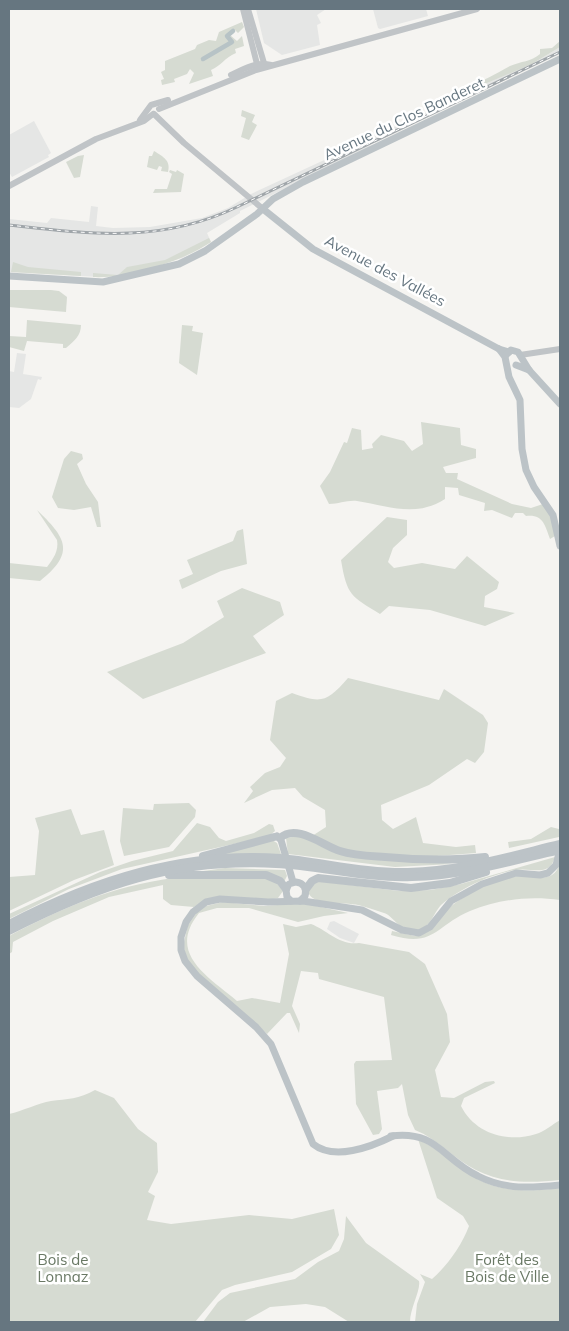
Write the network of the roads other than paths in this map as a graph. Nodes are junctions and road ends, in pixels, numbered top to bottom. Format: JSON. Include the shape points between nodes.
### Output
{"nodes":[{"id":1,"x":243,"y":9,"type":"edge"},
{"id":2,"x":248,"y":9,"type":"edge"},
{"id":3,"x":477,"y":9,"type":"edge"},
{"id":4,"x":560,"y":59,"type":"edge"},
{"id":5,"x":261,"y":64,"type":"junction"},
{"id":6,"x":273,"y":65,"type":"junction"},
{"id":7,"x":203,"y":88,"type":"junction"},
{"id":8,"x":155,"y":110,"type":"junction"},
{"id":9,"x":141,"y":122,"type":"junction"},
{"id":10,"x":161,"y":122,"type":"junction"},
{"id":11,"x":9,"y":186,"type":"edge"},
{"id":12,"x":263,"y":209,"type":"junction"},
{"id":13,"x":9,"y":276,"type":"edge"},
{"id":14,"x":560,"y":349,"type":"edge"},
{"id":15,"x":520,"y":356,"type":"junction"},
{"id":16,"x":510,"y":361,"type":"junction"},
{"id":17,"x":529,"y":370,"type":"junction"},
{"id":18,"x":560,"y":404,"type":"edge"},
{"id":19,"x":560,"y":546,"type":"edge"},
{"id":20,"x":277,"y":837,"type":"junction"},
{"id":21,"x":560,"y":844,"type":"edge"},
{"id":22,"x":560,"y":852,"type":"edge"},
{"id":23,"x":522,"y":853,"type":"junction"},
{"id":24,"x":530,"y":857,"type":"junction"},
{"id":25,"x":169,"y":864,"type":"junction"},
{"id":26,"x":140,"y":877,"type":"junction"},
{"id":27,"x":293,"y":882,"type":"junction"},
{"id":28,"x":286,"y":890,"type":"junction"},
{"id":29,"x":306,"y":891,"type":"junction"},
{"id":30,"x":292,"y":901,"type":"junction"},
{"id":31,"x":300,"y":901,"type":"junction"},
{"id":32,"x":273,"y":902,"type":"junction"},
{"id":33,"x":318,"y":904,"type":"junction"},
{"id":34,"x":9,"y":924,"type":"edge"},
{"id":35,"x":9,"y":932,"type":"edge"},
{"id":36,"x":560,"y":1185,"type":"edge"}],
"edges":[{"from":1,"to":5,"type":"street"},
{"from":2,"to":5,"type":"street"},
{"from":3,"to":6,"type":"street"},
{"from":4,"to":12,"type":"main road","name":"Avenue du Clos Banderet","via":[[303,182],[273,199]]},
{"from":5,"to":6,"type":"street"},
{"from":5,"to":7,"type":"street"},
{"from":6,"to":7,"type":"street"},
{"from":7,"to":8,"type":"street"},
{"from":8,"to":9,"type":"street"},
{"from":8,"to":10,"type":"street"},
{"from":9,"to":10,"type":"street"},
{"from":9,"to":11,"type":"street","via":[[100,137]]},
{"from":10,"to":12,"type":"street"},
{"from":12,"to":13,"type":"main road","name":"Avenue du Clos Banderet","via":[[200,254],[173,266],[100,283]]},
{"from":12,"to":16,"type":"main road","name":"Avenue des Vallées","via":[[313,248],[499,349]]},
{"from":14,"to":15,"type":"street"},
{"from":15,"to":16,"type":"main road"},
{"from":15,"to":16,"type":"main road","via":[[516,351]]},
{"from":15,"to":17,"type":"main road"},
{"from":16,"to":17,"type":"main road"},
{"from":16,"to":19,"type":"main road","via":[[509,372],[520,403],[526,470],[553,515]]},
{"from":17,"to":18,"type":"main road"},
{"from":20,"to":23,"type":"highway","via":[[299,834],[349,854],[426,861]]},
{"from":20,"to":25,"type":"highway"},
{"from":20,"to":27,"type":"main road","via":[[285,852]]},
{"from":21,"to":23,"type":"highway"},
{"from":22,"to":24,"type":"highway"},
{"from":22,"to":33,"type":"main road","via":[[555,868],[546,874],[516,873],[477,886],[450,901],[430,926],[419,933],[402,930],[365,911]]},
{"from":23,"to":25,"type":"highway","via":[[459,867],[407,872],[264,858]]},
{"from":24,"to":26,"type":"highway","via":[[467,872],[426,877],[379,877],[293,865],[246,863],[191,867]]},
{"from":24,"to":29,"type":"highway","via":[[434,886],[401,888],[318,878]]},
{"from":25,"to":34,"type":"highway","via":[[92,885]]},
{"from":26,"to":28,"type":"highway","via":[[266,875],[280,881]]},
{"from":26,"to":35,"type":"highway","via":[[69,901]]},
{"from":27,"to":28,"type":"main road"},
{"from":27,"to":29,"type":"main road","via":[[302,883]]},
{"from":28,"to":30,"type":"main road"},
{"from":28,"to":32,"type":"main road"},
{"from":29,"to":31,"type":"main road"},
{"from":29,"to":33,"type":"main road"},
{"from":30,"to":31,"type":"main road"},
{"from":30,"to":32,"type":"main road"},
{"from":31,"to":33,"type":"main road"},
{"from":32,"to":36,"type":"main road","via":[[220,899],[202,904],[184,926],[181,950],[192,971],[271,1044],[308,1135],[317,1147],[333,1153],[344,1152],[393,1136],[411,1134],[425,1139],[470,1172],[495,1183],[522,1188]]}]}
